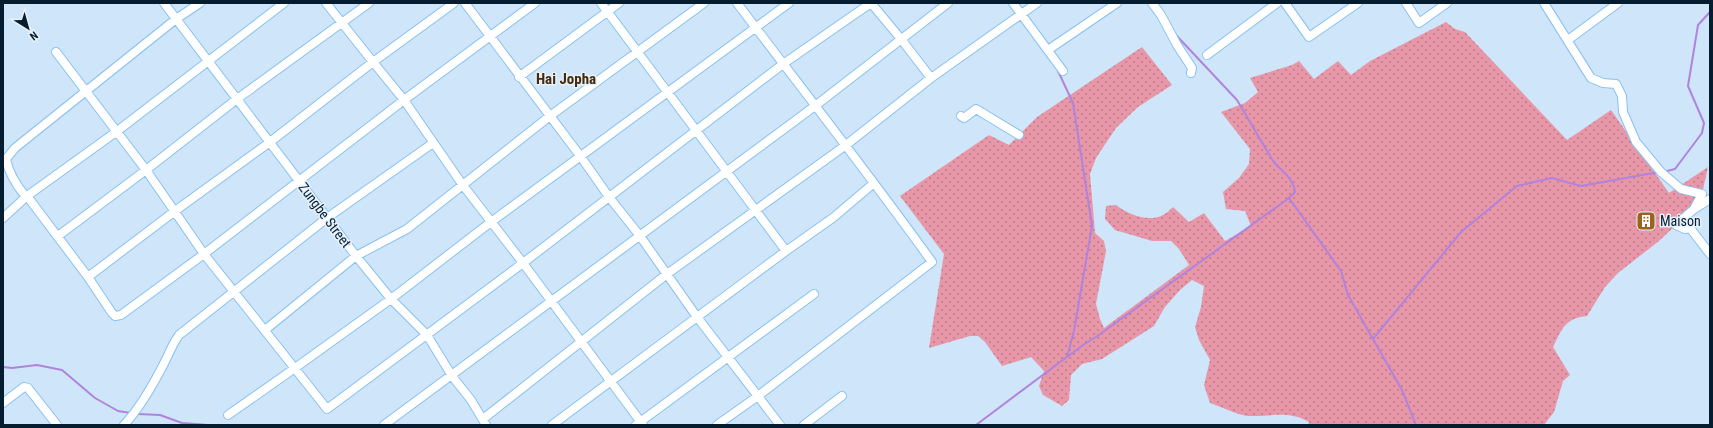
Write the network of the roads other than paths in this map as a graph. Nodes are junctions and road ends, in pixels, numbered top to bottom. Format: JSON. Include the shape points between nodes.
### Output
{"nodes":[{"id":1,"x":164,"y":3,"type":"edge"},
{"id":2,"x":200,"y":3,"type":"edge"},
{"id":3,"x":284,"y":3,"type":"edge"},
{"id":4,"x":326,"y":3,"type":"edge"},
{"id":5,"x":369,"y":3,"type":"edge"},
{"id":6,"x":454,"y":3,"type":"edge"},
{"id":7,"x":465,"y":3,"type":"edge"},
{"id":8,"x":535,"y":3,"type":"edge"},
{"id":9,"x":602,"y":3,"type":"edge"},
{"id":10,"x":619,"y":3,"type":"edge"},
{"id":11,"x":704,"y":3,"type":"edge"},
{"id":12,"x":737,"y":3,"type":"edge"},
{"id":13,"x":789,"y":3,"type":"edge"},
{"id":14,"x":871,"y":3,"type":"edge"},
{"id":15,"x":948,"y":3,"type":"edge"},
{"id":16,"x":1013,"y":3,"type":"edge"},
{"id":17,"x":1037,"y":3,"type":"edge"},
{"id":18,"x":1117,"y":3,"type":"edge"},
{"id":19,"x":1152,"y":3,"type":"edge"},
{"id":20,"x":1277,"y":3,"type":"edge"},
{"id":21,"x":1285,"y":3,"type":"edge"},
{"id":22,"x":1358,"y":3,"type":"edge"},
{"id":23,"x":1406,"y":3,"type":"edge"},
{"id":24,"x":1447,"y":3,"type":"edge"},
{"id":25,"x":1544,"y":3,"type":"edge"},
{"id":26,"x":1618,"y":3,"type":"edge"},
{"id":27,"x":608,"y":11,"type":"junction"},
{"id":28,"x":1021,"y":15,"type":"junction"},
{"id":29,"x":176,"y":19,"type":"junction"},
{"id":30,"x":342,"y":23,"type":"junction"},
{"id":31,"x":756,"y":28,"type":"junction"},
{"id":32,"x":490,"y":36,"type":"junction"},
{"id":33,"x":901,"y":39,"type":"junction"},
{"id":34,"x":1568,"y":40,"type":"junction"},
{"id":35,"x":1048,"y":50,"type":"junction"},
{"id":36,"x":56,"y":52,"type":"dead end"},
{"id":37,"x":639,"y":52,"type":"junction"},
{"id":38,"x":1206,"y":55,"type":"dead end"},
{"id":39,"x":207,"y":61,"type":"junction"},
{"id":40,"x":373,"y":62,"type":"junction"},
{"id":41,"x":782,"y":64,"type":"junction"},
{"id":42,"x":1063,"y":71,"type":"dead end"},
{"id":43,"x":1191,"y":73,"type":"dead end"},
{"id":44,"x":519,"y":77,"type":"junction"},
{"id":45,"x":931,"y":78,"type":"junction"},
{"id":46,"x":85,"y":92,"type":"junction"},
{"id":47,"x":668,"y":93,"type":"junction"},
{"id":48,"x":237,"y":99,"type":"junction"},
{"id":49,"x":404,"y":100,"type":"junction"},
{"id":50,"x":815,"y":106,"type":"junction"},
{"id":51,"x":550,"y":116,"type":"junction"},
{"id":52,"x":961,"y":116,"type":"dead end"},
{"id":53,"x":696,"y":130,"type":"junction"},
{"id":54,"x":116,"y":132,"type":"junction"},
{"id":55,"x":1019,"y":135,"type":"dead end"},
{"id":56,"x":270,"y":142,"type":"junction"},
{"id":57,"x":433,"y":143,"type":"junction"},
{"id":58,"x":846,"y":145,"type":"junction"},
{"id":59,"x":581,"y":157,"type":"junction"},
{"id":60,"x":146,"y":170,"type":"junction"},
{"id":61,"x":726,"y":171,"type":"junction"},
{"id":62,"x":300,"y":180,"type":"junction"},
{"id":63,"x":874,"y":182,"type":"junction"},
{"id":64,"x":462,"y":184,"type":"junction"},
{"id":65,"x":26,"y":197,"type":"junction"},
{"id":66,"x":609,"y":197,"type":"junction"},
{"id":67,"x":1710,"y":199,"type":"edge"},
{"id":68,"x":1694,"y":209,"type":"junction"},
{"id":69,"x":175,"y":211,"type":"junction"},
{"id":70,"x":756,"y":212,"type":"junction"},
{"id":71,"x":3,"y":218,"type":"edge"},
{"id":72,"x":327,"y":218,"type":"junction"},
{"id":73,"x":491,"y":222,"type":"junction"},
{"id":74,"x":58,"y":236,"type":"junction"},
{"id":75,"x":640,"y":236,"type":"junction"},
{"id":76,"x":786,"y":251,"type":"junction"},
{"id":77,"x":204,"y":254,"type":"junction"},
{"id":78,"x":1710,"y":254,"type":"edge"},
{"id":79,"x":356,"y":256,"type":"junction"},
{"id":80,"x":522,"y":263,"type":"junction"},
{"id":81,"x":667,"y":274,"type":"junction"},
{"id":82,"x":88,"y":277,"type":"junction"},
{"id":83,"x":234,"y":291,"type":"junction"},
{"id":84,"x":814,"y":294,"type":"dead end"},
{"id":85,"x":391,"y":299,"type":"junction"},
{"id":86,"x":552,"y":302,"type":"junction"},
{"id":87,"x":698,"y":317,"type":"junction"},
{"id":88,"x":265,"y":330,"type":"junction"},
{"id":89,"x":427,"y":335,"type":"junction"},
{"id":90,"x":580,"y":342,"type":"junction"},
{"id":91,"x":728,"y":358,"type":"junction"},
{"id":92,"x":295,"y":368,"type":"junction"},
{"id":93,"x":452,"y":376,"type":"junction"},
{"id":94,"x":610,"y":382,"type":"junction"},
{"id":95,"x":758,"y":396,"type":"junction"},
{"id":96,"x":842,"y":396,"type":"dead end"},
{"id":97,"x":3,"y":403,"type":"edge"},
{"id":98,"x":228,"y":415,"type":"dead end"},
{"id":99,"x":484,"y":422,"type":"edge"},
{"id":100,"x":55,"y":424,"type":"edge"},
{"id":101,"x":640,"y":424,"type":"edge"},
{"id":102,"x":124,"y":425,"type":"edge"},
{"id":103,"x":384,"y":425,"type":"edge"},
{"id":104,"x":552,"y":425,"type":"edge"},
{"id":105,"x":717,"y":425,"type":"edge"},
{"id":106,"x":780,"y":425,"type":"edge"},
{"id":107,"x":804,"y":425,"type":"edge"}],
"edges":[{"from":1,"to":29,"type":"street","name":"Zungbe Street"},
{"from":2,"to":29,"type":"street"},
{"from":3,"to":39,"type":"street"},
{"from":4,"to":30,"type":"street"},
{"from":5,"to":30,"type":"street"},
{"from":6,"to":40,"type":"street"},
{"from":7,"to":32,"type":"street"},
{"from":8,"to":32,"type":"street"},
{"from":9,"to":27,"type":"street"},
{"from":10,"to":27,"type":"street"},
{"from":11,"to":37,"type":"street"},
{"from":12,"to":31,"type":"street"},
{"from":13,"to":31,"type":"street"},
{"from":14,"to":33,"type":"street"},
{"from":14,"to":41,"type":"street"},
{"from":15,"to":33,"type":"street"},
{"from":16,"to":28,"type":"street"},
{"from":17,"to":28,"type":"street"},
{"from":18,"to":35,"type":"street"},
{"from":19,"to":43,"type":"street","via":[[1192,68]]},
{"from":20,"to":38,"type":"street"},
{"from":21,"to":22,"type":"street","via":[[1309,37]]},
{"from":23,"to":24,"type":"street","via":[[1419,23]]},
{"from":25,"to":34,"type":"street"},
{"from":26,"to":34,"type":"street"},
{"from":27,"to":37,"type":"street"},
{"from":27,"to":44,"type":"street"},
{"from":28,"to":35,"type":"street"},
{"from":28,"to":45,"type":"street"},
{"from":29,"to":39,"type":"street","name":"Zungbe Street"},
{"from":29,"to":46,"type":"street"},
{"from":30,"to":40,"type":"street"},
{"from":30,"to":48,"type":"street"},
{"from":31,"to":41,"type":"street"},
{"from":31,"to":47,"type":"street"},
{"from":32,"to":44,"type":"street"},
{"from":32,"to":49,"type":"street"},
{"from":33,"to":45,"type":"street"},
{"from":33,"to":50,"type":"street"},
{"from":34,"to":68,"type":"street","via":[[1591,78],[1603,83],[1616,84],[1622,96],[1623,112],[1636,142],[1652,162],[1681,189],[1702,194]]},
{"from":35,"to":42,"type":"street"},
{"from":36,"to":46,"type":"street"},
{"from":37,"to":47,"type":"street"},
{"from":37,"to":51,"type":"street"},
{"from":39,"to":48,"type":"street","name":"Zungbe Street"},
{"from":39,"to":54,"type":"street"},
{"from":40,"to":49,"type":"street"},
{"from":40,"to":56,"type":"street"},
{"from":41,"to":50,"type":"street"},
{"from":41,"to":53,"type":"street"},
{"from":44,"to":51,"type":"street"},
{"from":45,"to":58,"type":"street"},
{"from":46,"to":54,"type":"street"},
{"from":46,"to":65,"type":"street","via":[[15,148],[6,159],[13,180]]},
{"from":47,"to":53,"type":"street"},
{"from":47,"to":59,"type":"street"},
{"from":48,"to":56,"type":"street","name":"Zungbe Street"},
{"from":48,"to":60,"type":"street"},
{"from":49,"to":57,"type":"street"},
{"from":49,"to":62,"type":"street"},
{"from":50,"to":58,"type":"street"},
{"from":50,"to":61,"type":"street"},
{"from":51,"to":59,"type":"street"},
{"from":51,"to":64,"type":"street"},
{"from":52,"to":55,"type":"street","via":[[964,118],[976,109]]},
{"from":53,"to":61,"type":"street"},
{"from":53,"to":66,"type":"street"},
{"from":54,"to":60,"type":"street"},
{"from":54,"to":65,"type":"street"},
{"from":56,"to":62,"type":"street","name":"Zungbe Street"},
{"from":56,"to":69,"type":"street"},
{"from":57,"to":64,"type":"street"},
{"from":57,"to":72,"type":"street"},
{"from":58,"to":63,"type":"street"},
{"from":58,"to":70,"type":"street"},
{"from":59,"to":66,"type":"street"},
{"from":59,"to":73,"type":"street"},
{"from":60,"to":69,"type":"street"},
{"from":60,"to":74,"type":"street"},
{"from":61,"to":70,"type":"street"},
{"from":61,"to":75,"type":"street"},
{"from":62,"to":72,"type":"street","name":"Zungbe Street"},
{"from":62,"to":77,"type":"street"},
{"from":63,"to":76,"type":"street","via":[[834,217]]},
{"from":63,"to":95,"type":"street","via":[[932,262]]},
{"from":64,"to":73,"type":"street"},
{"from":64,"to":79,"type":"street","via":[[407,229]]},
{"from":65,"to":71,"type":"street"},
{"from":65,"to":74,"type":"street"},
{"from":66,"to":75,"type":"street"},
{"from":66,"to":80,"type":"street"},
{"from":67,"to":68,"type":"street"},
{"from":68,"to":78,"type":"street","via":[[1676,225],[1685,229],[1690,228]]},
{"from":69,"to":77,"type":"street"},
{"from":69,"to":82,"type":"street"},
{"from":70,"to":76,"type":"street"},
{"from":70,"to":81,"type":"street"},
{"from":72,"to":79,"type":"street","name":"Zungbe Street"},
{"from":72,"to":83,"type":"street"},
{"from":73,"to":80,"type":"street"},
{"from":73,"to":85,"type":"street"},
{"from":74,"to":82,"type":"street"},
{"from":75,"to":81,"type":"street"},
{"from":75,"to":86,"type":"street"},
{"from":76,"to":87,"type":"street"},
{"from":77,"to":82,"type":"street","via":[[128,310],[115,316]]},
{"from":77,"to":83,"type":"street"},
{"from":79,"to":85,"type":"street","name":"Zungbe Street"},
{"from":79,"to":88,"type":"street"},
{"from":80,"to":86,"type":"street"},
{"from":80,"to":89,"type":"street"},
{"from":81,"to":87,"type":"street"},
{"from":81,"to":90,"type":"street"},
{"from":83,"to":88,"type":"street"},
{"from":83,"to":102,"type":"street","via":[[179,335],[149,391]]},
{"from":84,"to":91,"type":"street"},
{"from":85,"to":89,"type":"street","name":"Zungbe Street"},
{"from":85,"to":92,"type":"street"},
{"from":86,"to":90,"type":"street"},
{"from":86,"to":93,"type":"street"},
{"from":87,"to":91,"type":"street"},
{"from":87,"to":94,"type":"street"},
{"from":88,"to":92,"type":"street"},
{"from":89,"to":92,"type":"street","via":[[327,409]]},
{"from":89,"to":93,"type":"street","name":"Zungbe Street"},
{"from":90,"to":94,"type":"street"},
{"from":90,"to":99,"type":"street"},
{"from":91,"to":95,"type":"street"},
{"from":91,"to":101,"type":"street"},
{"from":92,"to":98,"type":"street"},
{"from":93,"to":99,"type":"street","name":"Zungbe Street"},
{"from":93,"to":103,"type":"street"},
{"from":94,"to":101,"type":"street"},
{"from":94,"to":104,"type":"street"},
{"from":95,"to":105,"type":"street"},
{"from":95,"to":106,"type":"street"},
{"from":96,"to":107,"type":"street"},
{"from":97,"to":100,"type":"street","via":[[24,387],[28,388]]}]}
